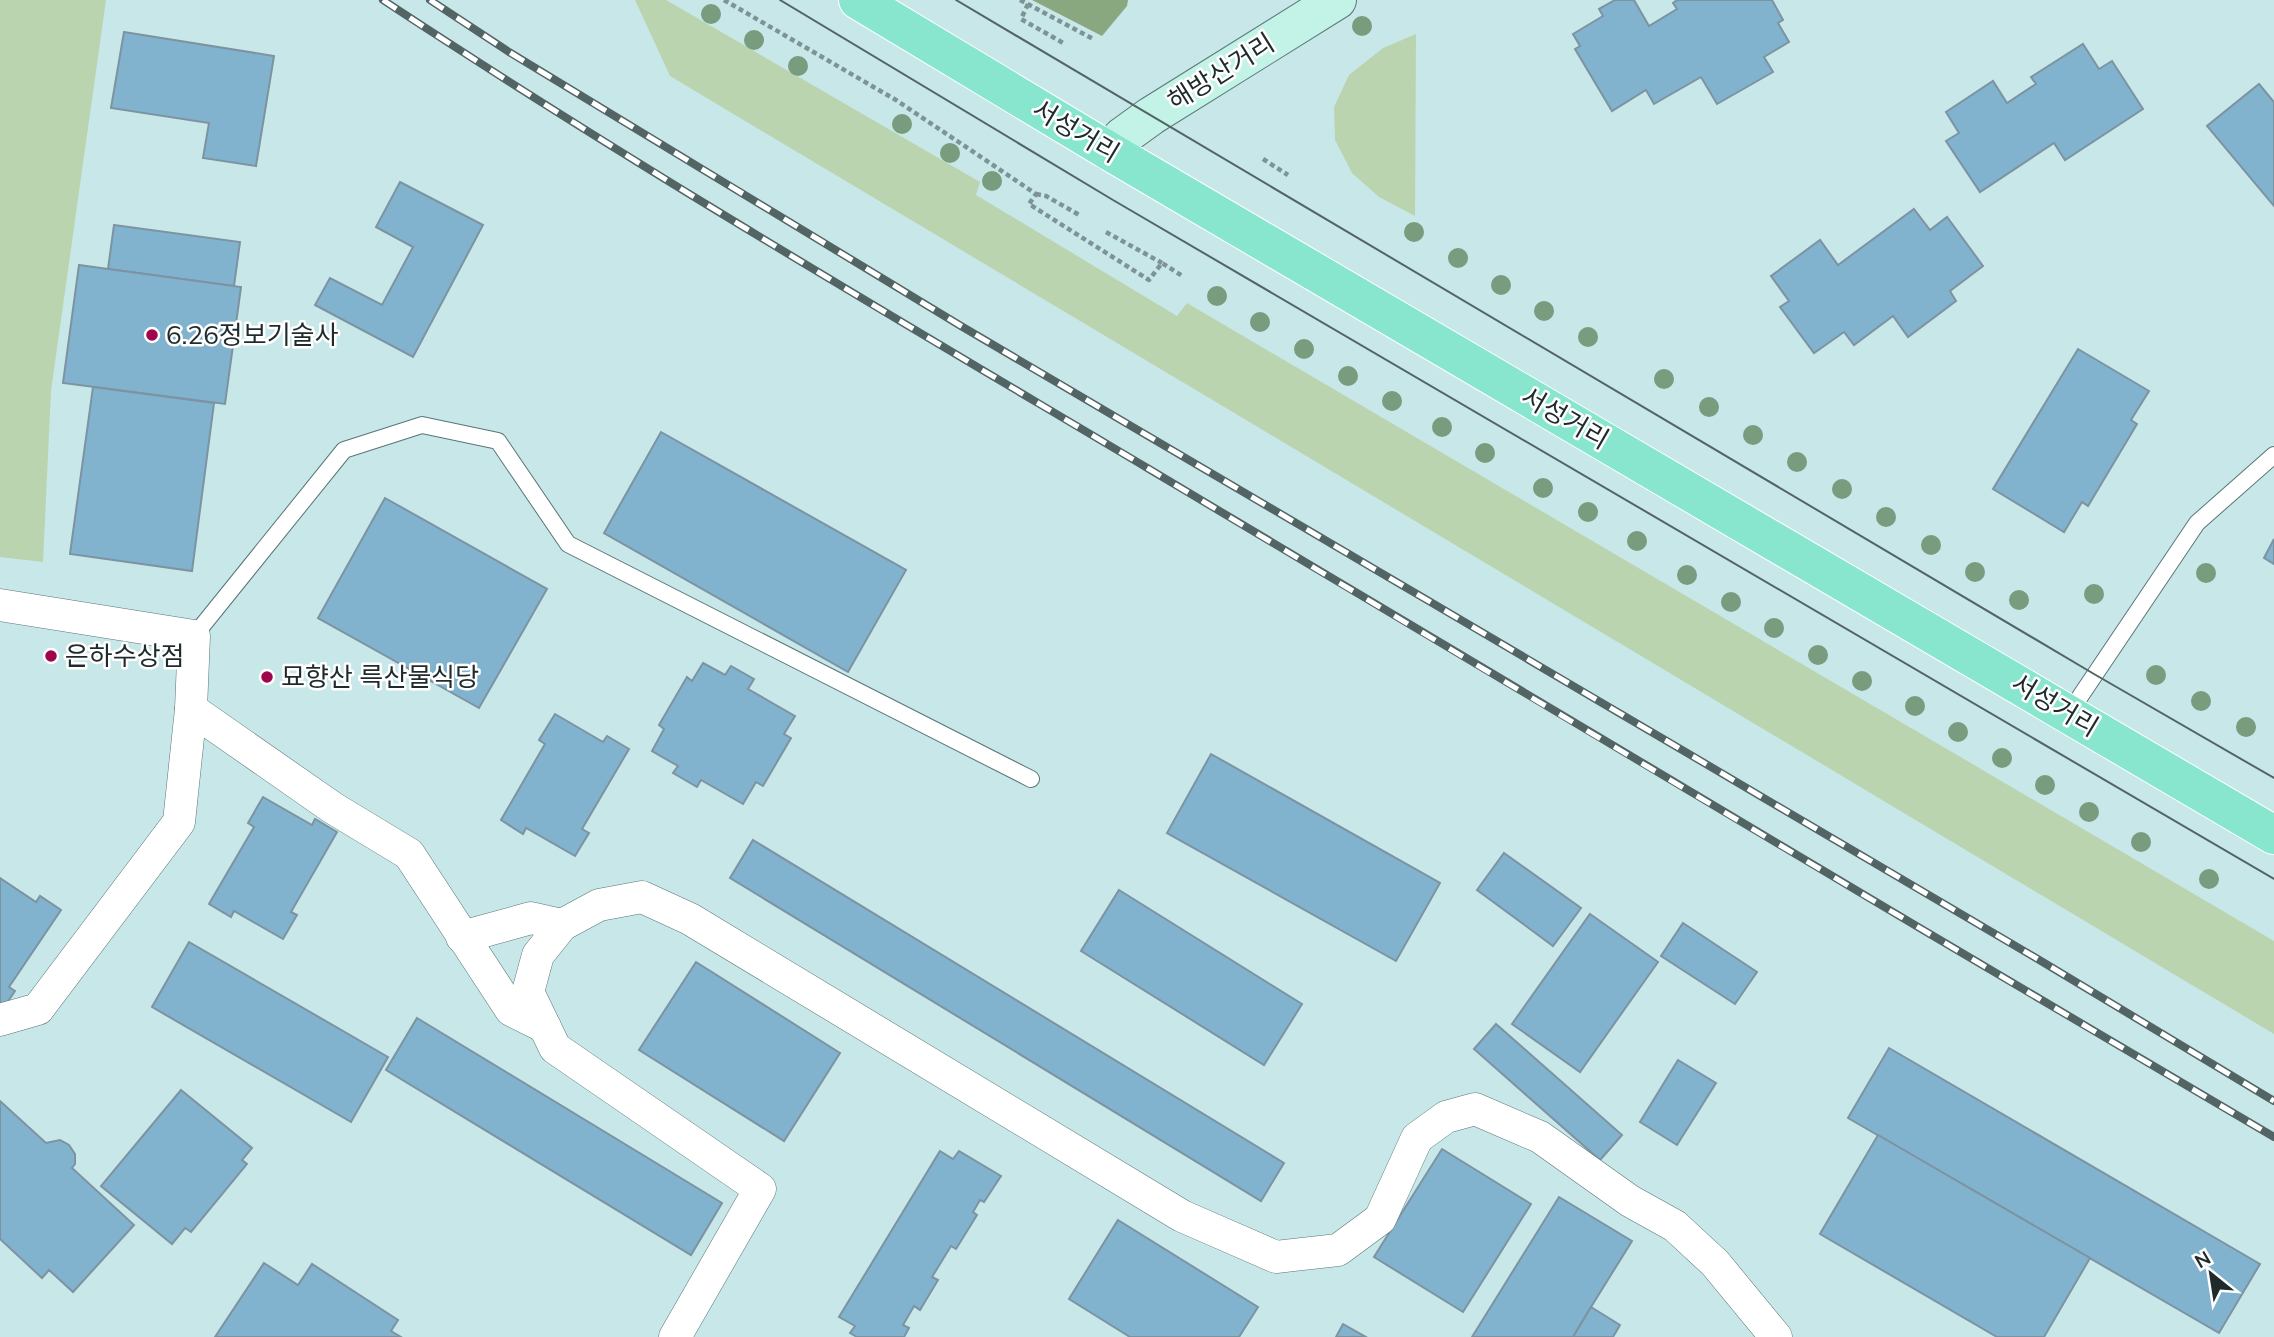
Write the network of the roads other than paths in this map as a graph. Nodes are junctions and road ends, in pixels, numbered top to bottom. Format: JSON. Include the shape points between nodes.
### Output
{"nodes":[{"id":1,"x":858,"y":0,"type":"edge"},
{"id":2,"x":1337,"y":0,"type":"edge"},
{"id":3,"x":1110,"y":151,"type":"junction"},
{"id":4,"x":2274,"y":455,"type":"edge"},
{"id":5,"x":0,"y":605,"type":"edge"},
{"id":6,"x":194,"y":636,"type":"junction"},
{"id":7,"x":191,"y":709,"type":"junction"},
{"id":8,"x":2070,"y":713,"type":"junction"},
{"id":9,"x":1031,"y":779,"type":"dead end"},
{"id":10,"x":2274,"y":835,"type":"edge"},
{"id":11,"x":562,"y":925,"type":"junction"},
{"id":12,"x":462,"y":937,"type":"junction"},
{"id":13,"x":0,"y":1020,"type":"edge"},
{"id":14,"x":545,"y":1027,"type":"junction"},
{"id":15,"x":675,"y":1337,"type":"edge"},
{"id":16,"x":1776,"y":1337,"type":"edge"}],
"edges":[{"from":1,"to":3,"type":"main road","name":"서성거리"},
{"from":2,"to":3,"type":"main road","name":"해방산거리","via":[[1151,116]]},
{"from":3,"to":8,"type":"main road","name":"서성거리"},
{"from":4,"to":8,"type":"lane","via":[[2197,523]]},
{"from":5,"to":6,"type":"street"},
{"from":6,"to":7,"type":"street"},
{"from":6,"to":9,"type":"lane","via":[[344,450],[422,425],[498,441],[568,544]]},
{"from":7,"to":12,"type":"street","via":[[333,808],[409,854]]},
{"from":7,"to":13,"type":"street","via":[[179,822],[38,1009]]},
{"from":8,"to":10,"type":"main road","name":"서성거리"},
{"from":11,"to":12,"type":"street","via":[[531,918]]},
{"from":11,"to":14,"type":"street","via":[[538,955],[528,992]]},
{"from":11,"to":16,"type":"street","via":[[599,905],[642,897],[690,919],[1182,1216],[1276,1257],[1338,1250],[1370,1227],[1380,1219],[1417,1138],[1446,1117],[1475,1110],[1540,1137],[1630,1201],[1675,1226],[1715,1263]]},
{"from":12,"to":14,"type":"street","via":[[511,1010]]},
{"from":14,"to":15,"type":"street","via":[[555,1048],[760,1189]]}]}
